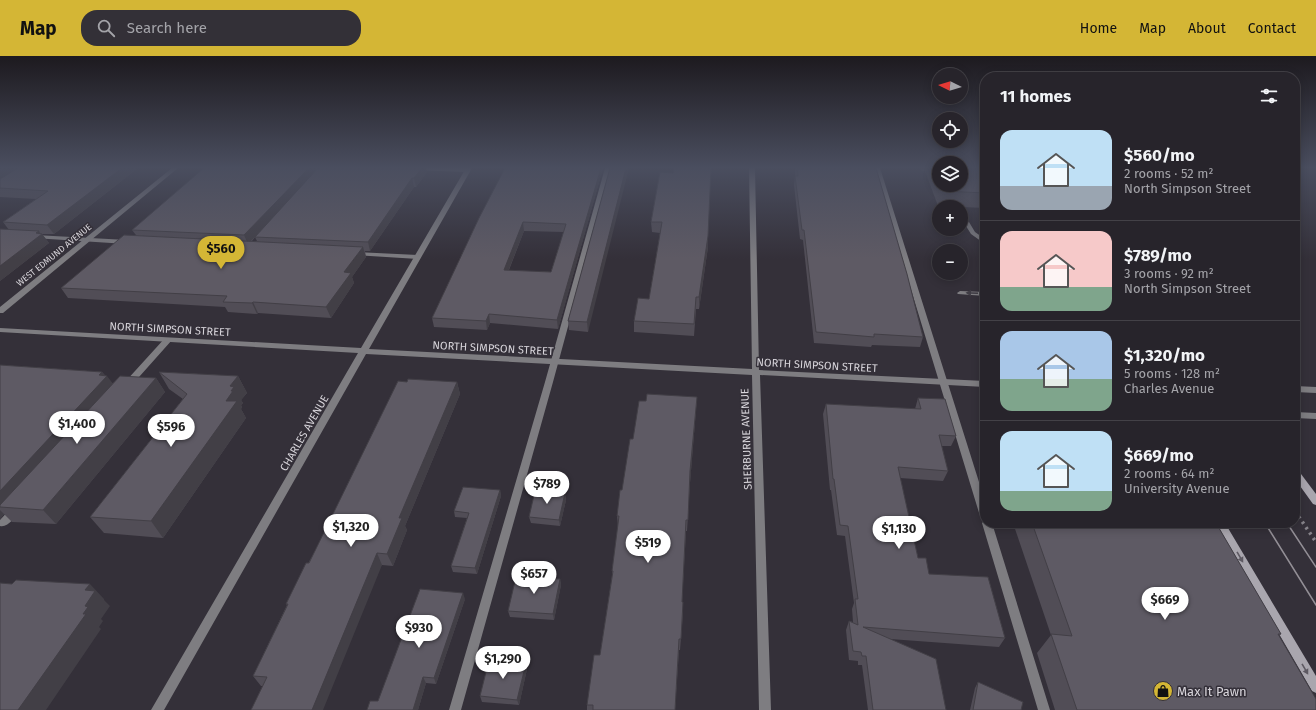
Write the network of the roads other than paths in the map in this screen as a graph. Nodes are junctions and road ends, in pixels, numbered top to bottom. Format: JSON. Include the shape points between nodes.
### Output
{"nodes":[{"id":1,"x":138,"y":199,"type":"edge"},
{"id":2,"x":451,"y":199,"type":"edge"},
{"id":3,"x":600,"y":199,"type":"edge"},
{"id":4,"x":753,"y":199,"type":"edge"},
{"id":5,"x":887,"y":199,"type":"edge"},
{"id":6,"x":968,"y":225,"type":"edge"},
{"id":7,"x":29,"y":237,"type":"edge"},
{"id":8,"x":980,"y":238,"type":"edge"},
{"id":9,"x":87,"y":240,"type":"junction"},
{"id":10,"x":133,"y":242,"type":"edge"},
{"id":11,"x":351,"y":254,"type":"edge"},
{"id":12,"x":418,"y":257,"type":"junction"},
{"id":13,"x":960,"y":293,"type":"dead end"},
{"id":14,"x":980,"y":294,"type":"edge"},
{"id":15,"x":0,"y":311,"type":"edge"},
{"id":16,"x":0,"y":330,"type":"edge"},
{"id":17,"x":168,"y":340,"type":"junction"},
{"id":18,"x":363,"y":351,"type":"junction"},
{"id":19,"x":555,"y":362,"type":"junction"},
{"id":20,"x":756,"y":372,"type":"junction"},
{"id":21,"x":945,"y":382,"type":"junction"},
{"id":22,"x":980,"y":384,"type":"edge"},
{"id":23,"x":124,"y":389,"type":"edge"},
{"id":24,"x":1300,"y":389,"type":"edge"},
{"id":25,"x":1316,"y":390,"type":"edge"},
{"id":26,"x":1300,"y":415,"type":"edge"},
{"id":27,"x":1316,"y":416,"type":"edge"},
{"id":28,"x":1300,"y":479,"type":"edge"},
{"id":29,"x":980,"y":499,"type":"edge"},
{"id":30,"x":1316,"y":501,"type":"edge"},
{"id":31,"x":19,"y":506,"type":"edge"},
{"id":32,"x":3,"y":523,"type":"edge"},
{"id":33,"x":989,"y":528,"type":"edge"},
{"id":34,"x":1223,"y":528,"type":"edge"},
{"id":35,"x":1316,"y":687,"type":"edge"},
{"id":36,"x":157,"y":710,"type":"edge"},
{"id":37,"x":455,"y":710,"type":"edge"},
{"id":38,"x":765,"y":710,"type":"edge"},
{"id":39,"x":1044,"y":710,"type":"edge"}],
"edges":[{"from":1,"to":9,"type":"street","name":"WEST EDMUND AVENUE"},
{"from":2,"to":12,"type":"street","name":"CHARLES AVENUE"},
{"from":3,"to":19,"type":"street"},
{"from":4,"to":20,"type":"street","name":"SHERBURNE AVENUE"},
{"from":5,"to":21,"type":"street"},
{"from":6,"to":8,"type":"street"},
{"from":7,"to":9,"type":"street"},
{"from":9,"to":10,"type":"street"},
{"from":9,"to":15,"type":"street","name":"WEST EDMUND AVENUE"},
{"from":11,"to":12,"type":"street"},
{"from":12,"to":18,"type":"street","name":"CHARLES AVENUE"},
{"from":14,"to":13,"type":"street","one_way":true},
{"from":16,"to":17,"type":"street","name":"NORTH SIMPSON STREET"},
{"from":17,"to":18,"type":"street","name":"NORTH SIMPSON STREET"},
{"from":17,"to":23,"type":"street"},
{"from":18,"to":19,"type":"street","name":"NORTH SIMPSON STREET"},
{"from":18,"to":36,"type":"street","name":"CHARLES AVENUE"},
{"from":19,"to":20,"type":"street","name":"NORTH SIMPSON STREET"},
{"from":19,"to":37,"type":"street"},
{"from":20,"to":21,"type":"street","name":"NORTH SIMPSON STREET"},
{"from":20,"to":38,"type":"street","name":"SHERBURNE AVENUE"},
{"from":21,"to":22,"type":"street","name":"NORTH SIMPSON STREET"},
{"from":21,"to":29,"type":"street"},
{"from":24,"to":25,"type":"street"},
{"from":26,"to":27,"type":"street"},
{"from":28,"to":30,"type":"main road"},
{"from":31,"to":32,"type":"street"},
{"from":33,"to":39,"type":"street"},
{"from":34,"to":35,"type":"main road","one_way":true}]}
